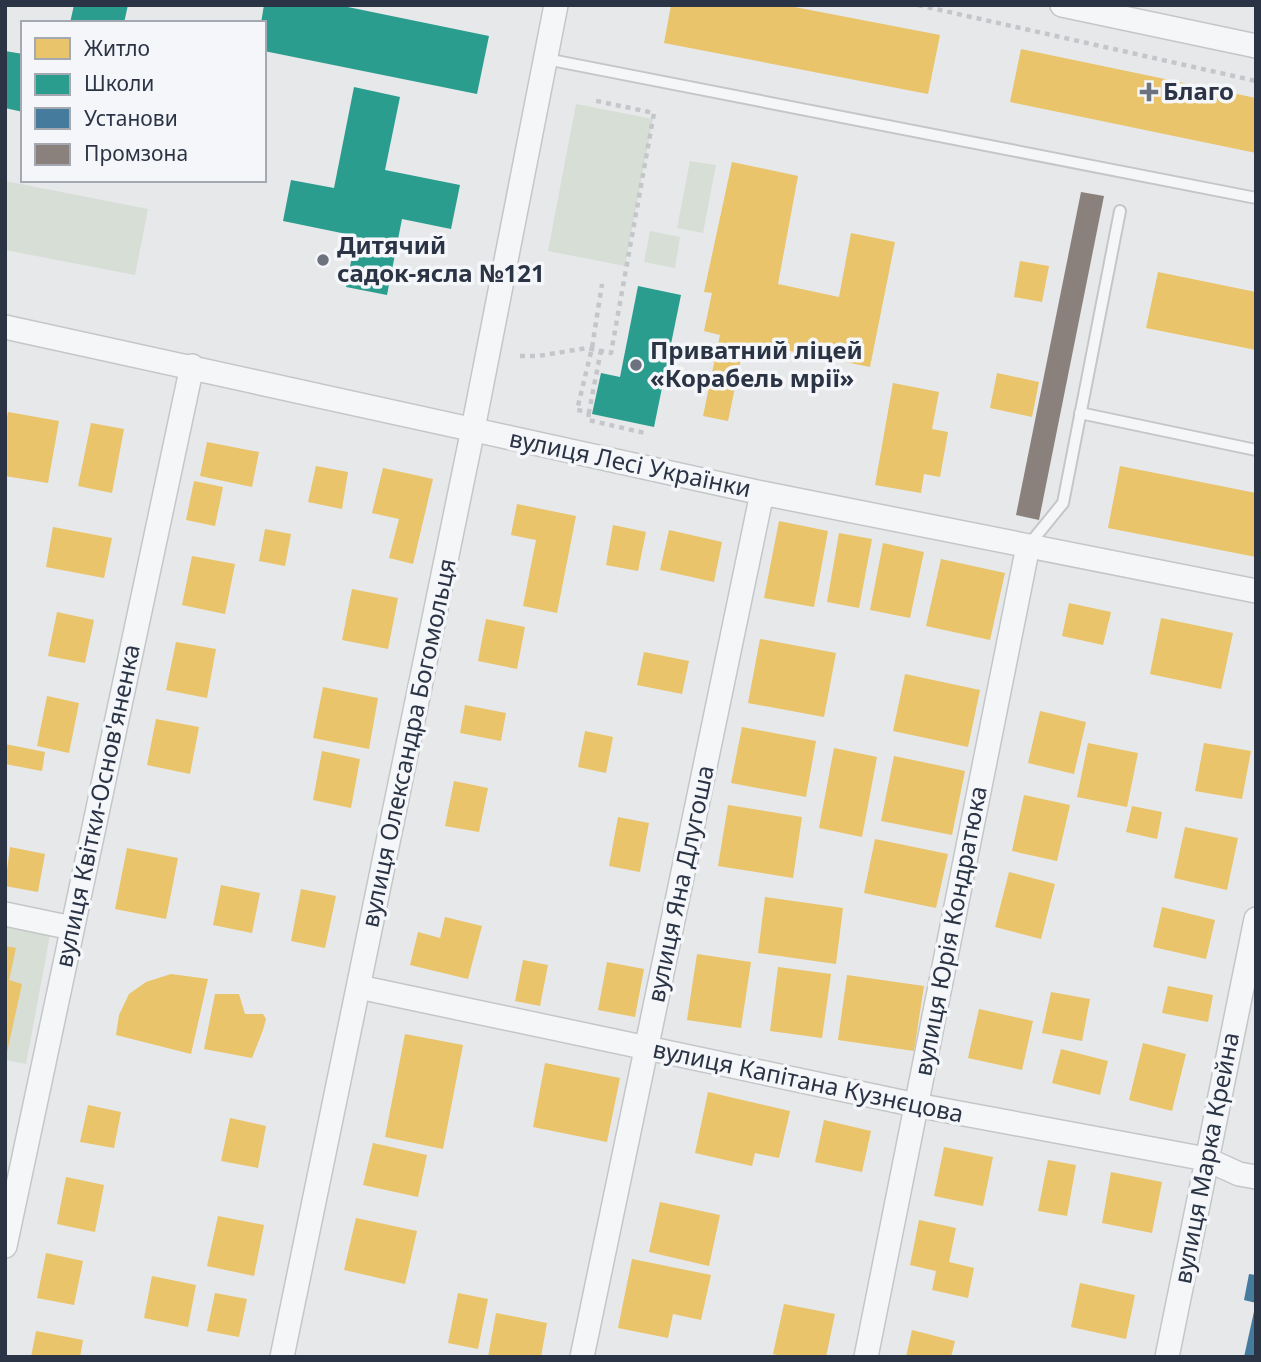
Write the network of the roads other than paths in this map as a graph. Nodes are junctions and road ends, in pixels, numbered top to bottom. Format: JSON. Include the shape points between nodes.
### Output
{"nodes":[{"id":1,"x":556,"y":5,"type":"edge"},
{"id":2,"x":1062,"y":5,"type":"edge"},
{"id":3,"x":1256,"y":46,"type":"edge"},
{"id":4,"x":546,"y":59,"type":"junction"},
{"id":5,"x":1256,"y":198,"type":"edge"},
{"id":6,"x":1120,"y":211,"type":"dead end"},
{"id":7,"x":5,"y":327,"type":"edge"},
{"id":8,"x":191,"y":366,"type":"junction"},
{"id":9,"x":1080,"y":413,"type":"junction"},
{"id":10,"x":473,"y":429,"type":"junction"},
{"id":11,"x":1256,"y":450,"type":"edge"},
{"id":12,"x":762,"y":492,"type":"junction"},
{"id":13,"x":1028,"y":546,"type":"junction"},
{"id":14,"x":1256,"y":591,"type":"edge"},
{"id":15,"x":5,"y":914,"type":"edge"},
{"id":16,"x":1256,"y":919,"type":"edge"},
{"id":17,"x":72,"y":928,"type":"junction"},
{"id":18,"x":359,"y":987,"type":"junction"},
{"id":19,"x":647,"y":1048,"type":"junction"},
{"id":20,"x":916,"y":1105,"type":"junction"},
{"id":21,"x":1206,"y":1159,"type":"junction"},
{"id":22,"x":1256,"y":1177,"type":"edge"},
{"id":23,"x":5,"y":1246,"type":"edge"},
{"id":24,"x":282,"y":1357,"type":"edge"},
{"id":25,"x":582,"y":1357,"type":"edge"},
{"id":26,"x":866,"y":1357,"type":"edge"},
{"id":27,"x":1167,"y":1357,"type":"edge"}],
"edges":[{"from":1,"to":4,"type":"street","name":"вулиця Олександра Богомольця"},
{"from":2,"to":3,"type":"street"},
{"from":4,"to":5,"type":"lane"},
{"from":4,"to":10,"type":"street","name":"вулиця Олександра Богомольця"},
{"from":6,"to":9,"type":"lane"},
{"from":7,"to":8,"type":"street","name":"вулиця Лесі Українки"},
{"from":8,"to":10,"type":"street","name":"вулиця Лесі Українки"},
{"from":8,"to":17,"type":"street","name":"вулиця Квітки-Основ'яненка"},
{"from":9,"to":11,"type":"lane"},
{"from":9,"to":13,"type":"lane","via":[[1063,503]]},
{"from":10,"to":12,"type":"street","name":"вулиця Лесі Українки"},
{"from":10,"to":18,"type":"street","name":"вулиця Олександра Богомольця"},
{"from":12,"to":13,"type":"street","name":"вулиця Лесі Українки"},
{"from":12,"to":19,"type":"street","name":"вулиця Яна Длугоша"},
{"from":13,"to":14,"type":"street","name":"вулиця Лесі Українки"},
{"from":13,"to":20,"type":"street","name":"вулиця Юрія Кондратюка"},
{"from":15,"to":17,"type":"street"},
{"from":16,"to":21,"type":"street","name":"вулиця Марка Крейна"},
{"from":17,"to":23,"type":"street","name":"вулиця Квітки-Основ'яненка"},
{"from":18,"to":19,"type":"street","name":"вулиця Капітана Кузнєцова"},
{"from":18,"to":24,"type":"street","name":"вулиця Олександра Богомольця"},
{"from":19,"to":20,"type":"street","name":"вулиця Капітана Кузнєцова"},
{"from":19,"to":25,"type":"street","name":"вулиця Яна Длугоша"},
{"from":20,"to":21,"type":"street","name":"вулиця Капітана Кузнєцова"},
{"from":20,"to":26,"type":"street","name":"вулиця Юрія Кондратюка"},
{"from":21,"to":22,"type":"street","name":"вулиця Капітана Кузнєцова"},
{"from":21,"to":27,"type":"street","name":"вулиця Марка Крейна"}]}
